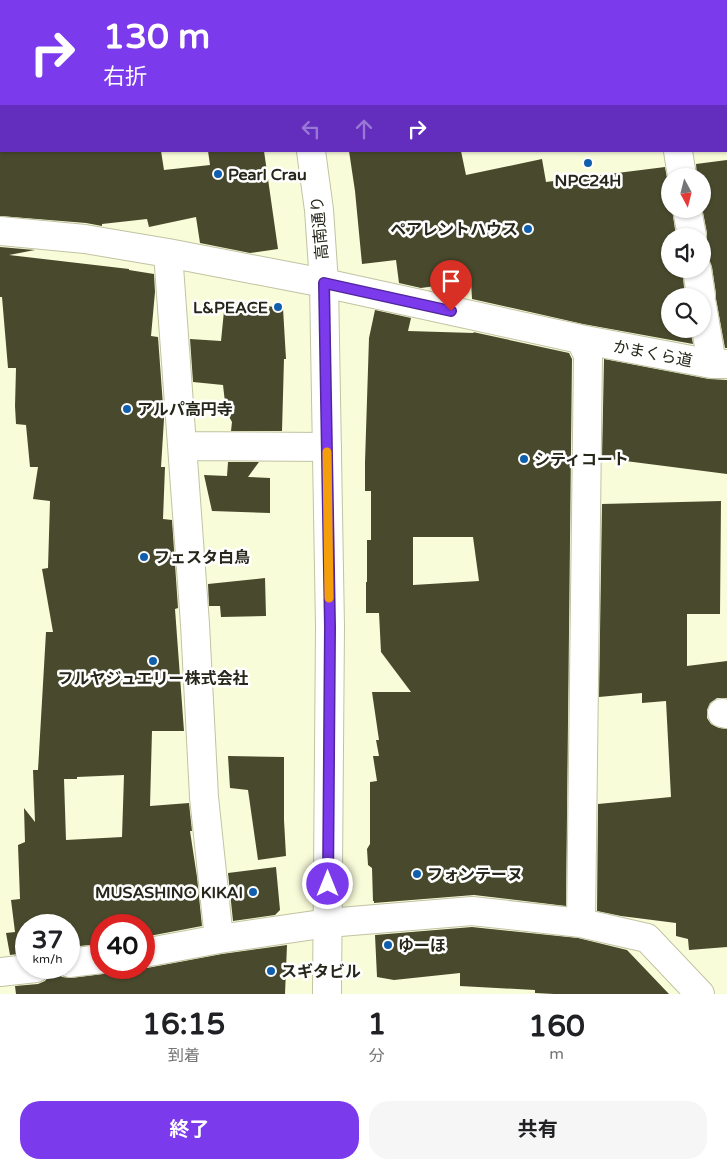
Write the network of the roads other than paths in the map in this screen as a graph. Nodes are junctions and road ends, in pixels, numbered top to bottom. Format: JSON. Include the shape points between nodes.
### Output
{"nodes":[{"id":1,"x":311,"y":152,"type":"edge"},
{"id":2,"x":678,"y":152,"type":"edge"},
{"id":3,"x":681,"y":168,"type":"edge"},
{"id":4,"x":0,"y":231,"type":"edge"},
{"id":5,"x":168,"y":253,"type":"junction"},
{"id":6,"x":324,"y":283,"type":"junction"},
{"id":7,"x":711,"y":336,"type":"edge"},
{"id":8,"x":580,"y":339,"type":"junction"},
{"id":9,"x":719,"y":364,"type":"edge"},
{"id":10,"x":182,"y":446,"type":"junction"},
{"id":11,"x":327,"y":447,"type":"junction"},
{"id":12,"x":582,"y":923,"type":"junction"},
{"id":13,"x":328,"y":924,"type":"junction"},
{"id":14,"x":219,"y":939,"type":"junction"},
{"id":15,"x":155,"y":950,"type":"edge"},
{"id":16,"x":15,"y":970,"type":"edge"},
{"id":17,"x":0,"y":972,"type":"edge"},
{"id":18,"x":328,"y":994,"type":"edge"},
{"id":19,"x":700,"y":994,"type":"edge"}],
"edges":[{"from":1,"to":6,"type":"street","name":"高南通り"},
{"from":2,"to":3,"type":"street"},
{"from":4,"to":5,"type":"street","name":"かまくら道","via":[[85,239]]},
{"from":5,"to":6,"type":"street","name":"かまくら道"},
{"from":5,"to":10,"type":"street"},
{"from":6,"to":8,"type":"street","name":"かまくら道"},
{"from":6,"to":11,"type":"street","name":"高南通り"},
{"from":7,"to":9,"type":"street"},
{"from":8,"to":9,"type":"street","name":"かまくら道"},
{"from":8,"to":12,"type":"street","via":[[588,355]]},
{"from":10,"to":11,"type":"street"},
{"from":10,"to":14,"type":"street","via":[[204,797]]},
{"from":11,"to":13,"type":"street","name":"高南通り","via":[[330,627]]},
{"from":12,"to":13,"type":"street","via":[[472,911]]},
{"from":12,"to":19,"type":"street","via":[[647,938]]},
{"from":13,"to":14,"type":"street"},
{"from":13,"to":18,"type":"street","name":"高南通り"},
{"from":14,"to":15,"type":"street"},
{"from":16,"to":17,"type":"street"}]}
